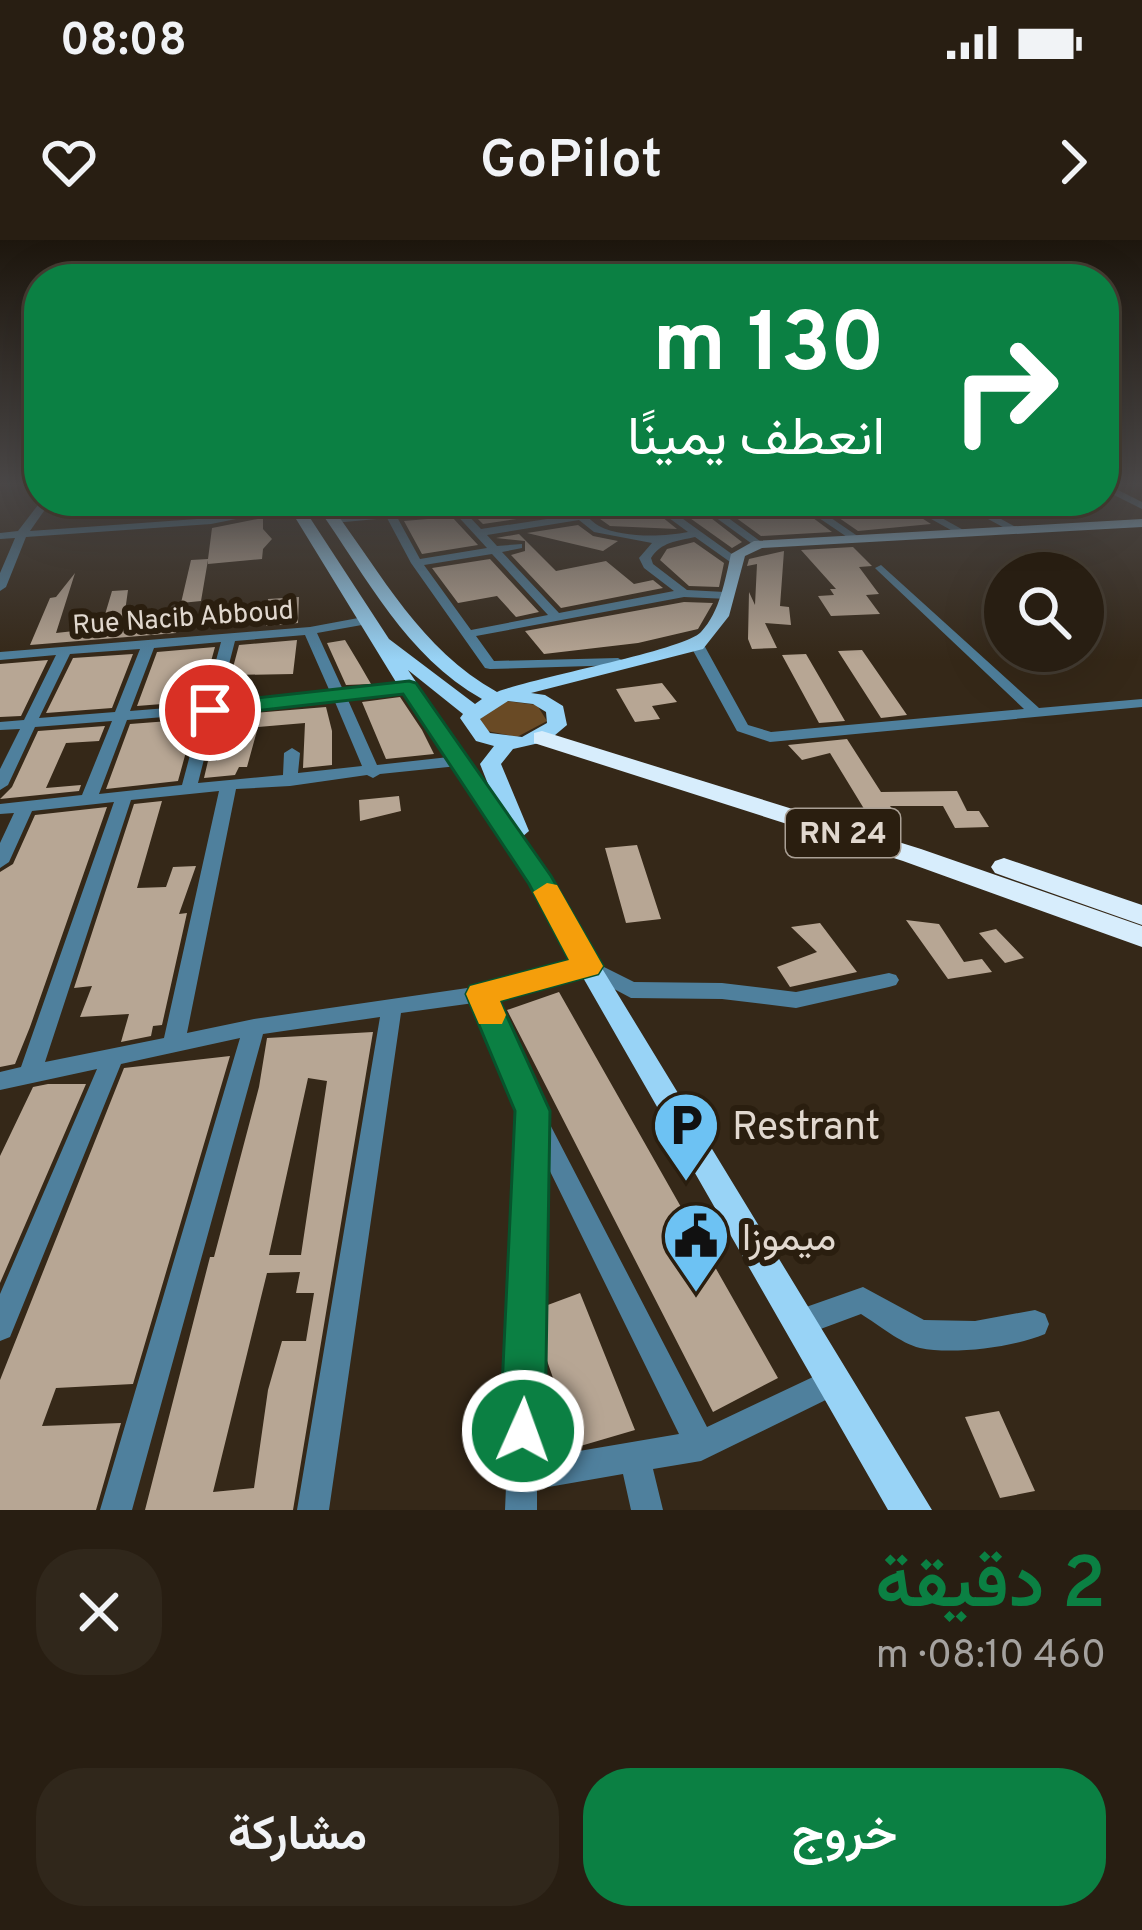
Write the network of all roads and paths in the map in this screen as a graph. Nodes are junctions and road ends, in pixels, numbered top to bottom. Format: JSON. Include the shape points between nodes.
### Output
{"nodes":[{"id":1,"x":322,"y":542,"type":"edge"},
{"id":2,"x":327,"y":542,"type":"edge"},
{"id":3,"x":350,"y":542,"type":"edge"},
{"id":4,"x":405,"y":542,"type":"edge"},
{"id":5,"x":487,"y":542,"type":"edge"},
{"id":6,"x":659,"y":542,"type":"edge"},
{"id":7,"x":707,"y":542,"type":"edge"},
{"id":8,"x":757,"y":542,"type":"edge"},
{"id":9,"x":783,"y":542,"type":"edge"},
{"id":10,"x":759,"y":544,"type":"junction"},
{"id":11,"x":518,"y":546,"type":"dead end"},
{"id":12,"x":494,"y":550,"type":"junction"},
{"id":13,"x":736,"y":562,"type":"junction"},
{"id":14,"x":417,"y":563,"type":"junction"},
{"id":15,"x":881,"y":568,"type":"dead end"},
{"id":16,"x":4,"y":570,"type":"edge"},
{"id":17,"x":0,"y":587,"type":"edge"},
{"id":18,"x":684,"y":593,"type":"junction"},
{"id":19,"x":725,"y":596,"type":"junction"},
{"id":20,"x":556,"y":617,"type":"junction"},
{"id":21,"x":310,"y":631,"type":"junction"},
{"id":22,"x":376,"y":631,"type":"junction"},
{"id":23,"x":468,"y":634,"type":"junction"},
{"id":24,"x":229,"y":638,"type":"junction"},
{"id":25,"x":149,"y":644,"type":"junction"},
{"id":26,"x":697,"y":645,"type":"junction"},
{"id":27,"x":64,"y":650,"type":"junction"},
{"id":28,"x":427,"y":652,"type":"junction"},
{"id":29,"x":0,"y":656,"type":"edge"},
{"id":30,"x":618,"y":662,"type":"junction"},
{"id":31,"x":596,"y":667,"type":"junction"},
{"id":32,"x":409,"y":687,"type":"junction"},
{"id":33,"x":502,"y":697,"type":"junction"},
{"id":34,"x":336,"y":698,"type":"junction"},
{"id":35,"x":1142,"y":703,"type":"edge"},
{"id":36,"x":210,"y":710,"type":"junction"},
{"id":37,"x":1034,"y":711,"type":"junction"},
{"id":38,"x":124,"y":716,"type":"junction"},
{"id":39,"x":472,"y":718,"type":"junction"},
{"id":40,"x":29,"y":724,"type":"junction"},
{"id":41,"x":0,"y":726,"type":"edge"},
{"id":42,"x":553,"y":727,"type":"junction"},
{"id":43,"x":507,"y":743,"type":"junction"},
{"id":44,"x":292,"y":753,"type":"dead end"},
{"id":45,"x":458,"y":761,"type":"junction"},
{"id":46,"x":373,"y":773,"type":"junction"},
{"id":47,"x":290,"y":781,"type":"junction"},
{"id":48,"x":0,"y":784,"type":"edge"},
{"id":49,"x":228,"y":788,"type":"junction"},
{"id":50,"x":188,"y":791,"type":"junction"},
{"id":51,"x":124,"y":798,"type":"junction"},
{"id":52,"x":88,"y":801,"type":"junction"},
{"id":53,"x":25,"y":806,"type":"junction"},
{"id":54,"x":0,"y":809,"type":"edge"},
{"id":55,"x":492,"y":813,"type":"junction"},
{"id":56,"x":0,"y":862,"type":"edge"},
{"id":57,"x":542,"y":883,"type":"junction"},
{"id":58,"x":1142,"y":915,"type":"edge"},
{"id":59,"x":1142,"y":937,"type":"edge"},
{"id":60,"x":588,"y":966,"type":"junction"},
{"id":61,"x":889,"y":980,"type":"dead end"},
{"id":62,"x":481,"y":994,"type":"junction"},
{"id":63,"x":392,"y":1006,"type":"junction"},
{"id":64,"x":254,"y":1027,"type":"junction"},
{"id":65,"x":174,"y":1042,"type":"junction"},
{"id":66,"x":112,"y":1060,"type":"junction"},
{"id":67,"x":29,"y":1076,"type":"junction"},
{"id":68,"x":0,"y":1081,"type":"edge"},
{"id":69,"x":532,"y":1111,"type":"junction"},
{"id":70,"x":799,"y":1323,"type":"junction"},
{"id":71,"x":1036,"y":1324,"type":"dead end"},
{"id":72,"x":0,"y":1327,"type":"edge"},
{"id":73,"x":832,"y":1382,"type":"junction"},
{"id":74,"x":701,"y":1446,"type":"junction"},
{"id":75,"x":635,"y":1460,"type":"junction"},
{"id":76,"x":521,"y":1476,"type":"junction"},
{"id":77,"x":116,"y":1510,"type":"edge"},
{"id":78,"x":313,"y":1510,"type":"edge"},
{"id":79,"x":521,"y":1510,"type":"edge"},
{"id":80,"x":647,"y":1510,"type":"edge"},
{"id":81,"x":911,"y":1510,"type":"edge"}],
"edges":[{"from":1,"to":22,"type":"main road"},
{"from":2,"to":28,"type":"main road","via":[[387,622]]},
{"from":3,"to":28,"type":"main road"},
{"from":4,"to":14,"type":"street"},
{"from":5,"to":12,"type":"street"},
{"from":6,"to":18,"type":"street","via":[[648,566]]},
{"from":7,"to":13,"type":"street"},
{"from":8,"to":10,"type":"street"},
{"from":9,"to":10,"type":"main road"},
{"from":10,"to":13,"type":"main road"},
{"from":11,"to":12,"type":"street"},
{"from":12,"to":14,"type":"street"},
{"from":12,"to":20,"type":"street"},
{"from":13,"to":19,"type":"main road"},
{"from":14,"to":23,"type":"street"},
{"from":15,"to":37,"type":"street"},
{"from":16,"to":17,"type":"street"},
{"from":18,"to":19,"type":"street"},
{"from":18,"to":20,"type":"street"},
{"from":19,"to":26,"type":"main road","via":[[713,634]]},
{"from":20,"to":23,"type":"street"},
{"from":21,"to":22,"type":"street","name":"Rue Nacib Abboud"},
{"from":21,"to":24,"type":"street","name":"Rue Nacib Abboud"},
{"from":21,"to":34,"type":"street"},
{"from":22,"to":32,"type":"main road"},
{"from":22,"to":39,"type":"main road"},
{"from":23,"to":30,"type":"street","via":[[495,667]]},
{"from":24,"to":25,"type":"street","name":"Rue Nacib Abboud"},
{"from":24,"to":36,"type":"street"},
{"from":25,"to":27,"type":"street","name":"Rue Nacib Abboud"},
{"from":25,"to":38,"type":"street"},
{"from":26,"to":30,"type":"main road"},
{"from":26,"to":37,"type":"street","via":[[742,728],[758,734]]},
{"from":27,"to":29,"type":"street","name":"Rue Nacib Abboud"},
{"from":27,"to":40,"type":"street"},
{"from":28,"to":33,"type":"main road","via":[[440,667]]},
{"from":30,"to":31,"type":"main road"},
{"from":31,"to":33,"type":"main road"},
{"from":31,"to":42,"type":"main road","via":[[566,685]]},
{"from":32,"to":34,"type":"street"},
{"from":32,"to":45,"type":"main road"},
{"from":33,"to":39,"type":"main road"},
{"from":33,"to":42,"type":"main road","via":[[549,704]]},
{"from":34,"to":36,"type":"street"},
{"from":34,"to":46,"type":"street"},
{"from":35,"to":37,"type":"street"},
{"from":36,"to":38,"type":"street"},
{"from":36,"to":50,"type":"street"},
{"from":38,"to":40,"type":"street"},
{"from":38,"to":52,"type":"street"},
{"from":39,"to":43,"type":"main road","via":[[483,737]]},
{"from":39,"to":55,"type":"main road","via":[[473,758]]},
{"from":40,"to":41,"type":"street"},
{"from":40,"to":48,"type":"street"},
{"from":42,"to":43,"type":"main road"},
{"from":42,"to":58,"type":"highway","number":"RN 24"},
{"from":42,"to":59,"type":"highway","number":"RN 24"},
{"from":43,"to":57,"type":"main road","via":[[490,764]]},
{"from":44,"to":47,"type":"street"},
{"from":45,"to":46,"type":"street"},
{"from":45,"to":55,"type":"main road"},
{"from":46,"to":47,"type":"street"},
{"from":47,"to":49,"type":"street"},
{"from":49,"to":50,"type":"street"},
{"from":49,"to":65,"type":"street"},
{"from":50,"to":51,"type":"street"},
{"from":51,"to":52,"type":"street"},
{"from":51,"to":67,"type":"street"},
{"from":52,"to":53,"type":"street"},
{"from":53,"to":54,"type":"street"},
{"from":53,"to":56,"type":"street"},
{"from":55,"to":57,"type":"main road"},
{"from":57,"to":60,"type":"main road"},
{"from":60,"to":61,"type":"street","via":[[631,990],[796,1000]]},
{"from":60,"to":62,"type":"street"},
{"from":60,"to":70,"type":"main road"},
{"from":62,"to":63,"type":"street"},
{"from":62,"to":69,"type":"street"},
{"from":63,"to":64,"type":"street"},
{"from":63,"to":78,"type":"street"},
{"from":64,"to":65,"type":"street"},
{"from":64,"to":77,"type":"street"},
{"from":65,"to":66,"type":"street"},
{"from":66,"to":67,"type":"street"},
{"from":66,"to":72,"type":"street"},
{"from":67,"to":68,"type":"street"},
{"from":69,"to":74,"type":"street"},
{"from":69,"to":76,"type":"street"},
{"from":70,"to":71,"type":"street","via":[[863,1300],[922,1334]]},
{"from":70,"to":73,"type":"main road"},
{"from":73,"to":74,"type":"street"},
{"from":73,"to":81,"type":"main road"},
{"from":74,"to":75,"type":"street"},
{"from":75,"to":76,"type":"street"},
{"from":75,"to":80,"type":"street"},
{"from":76,"to":79,"type":"street"}]}
